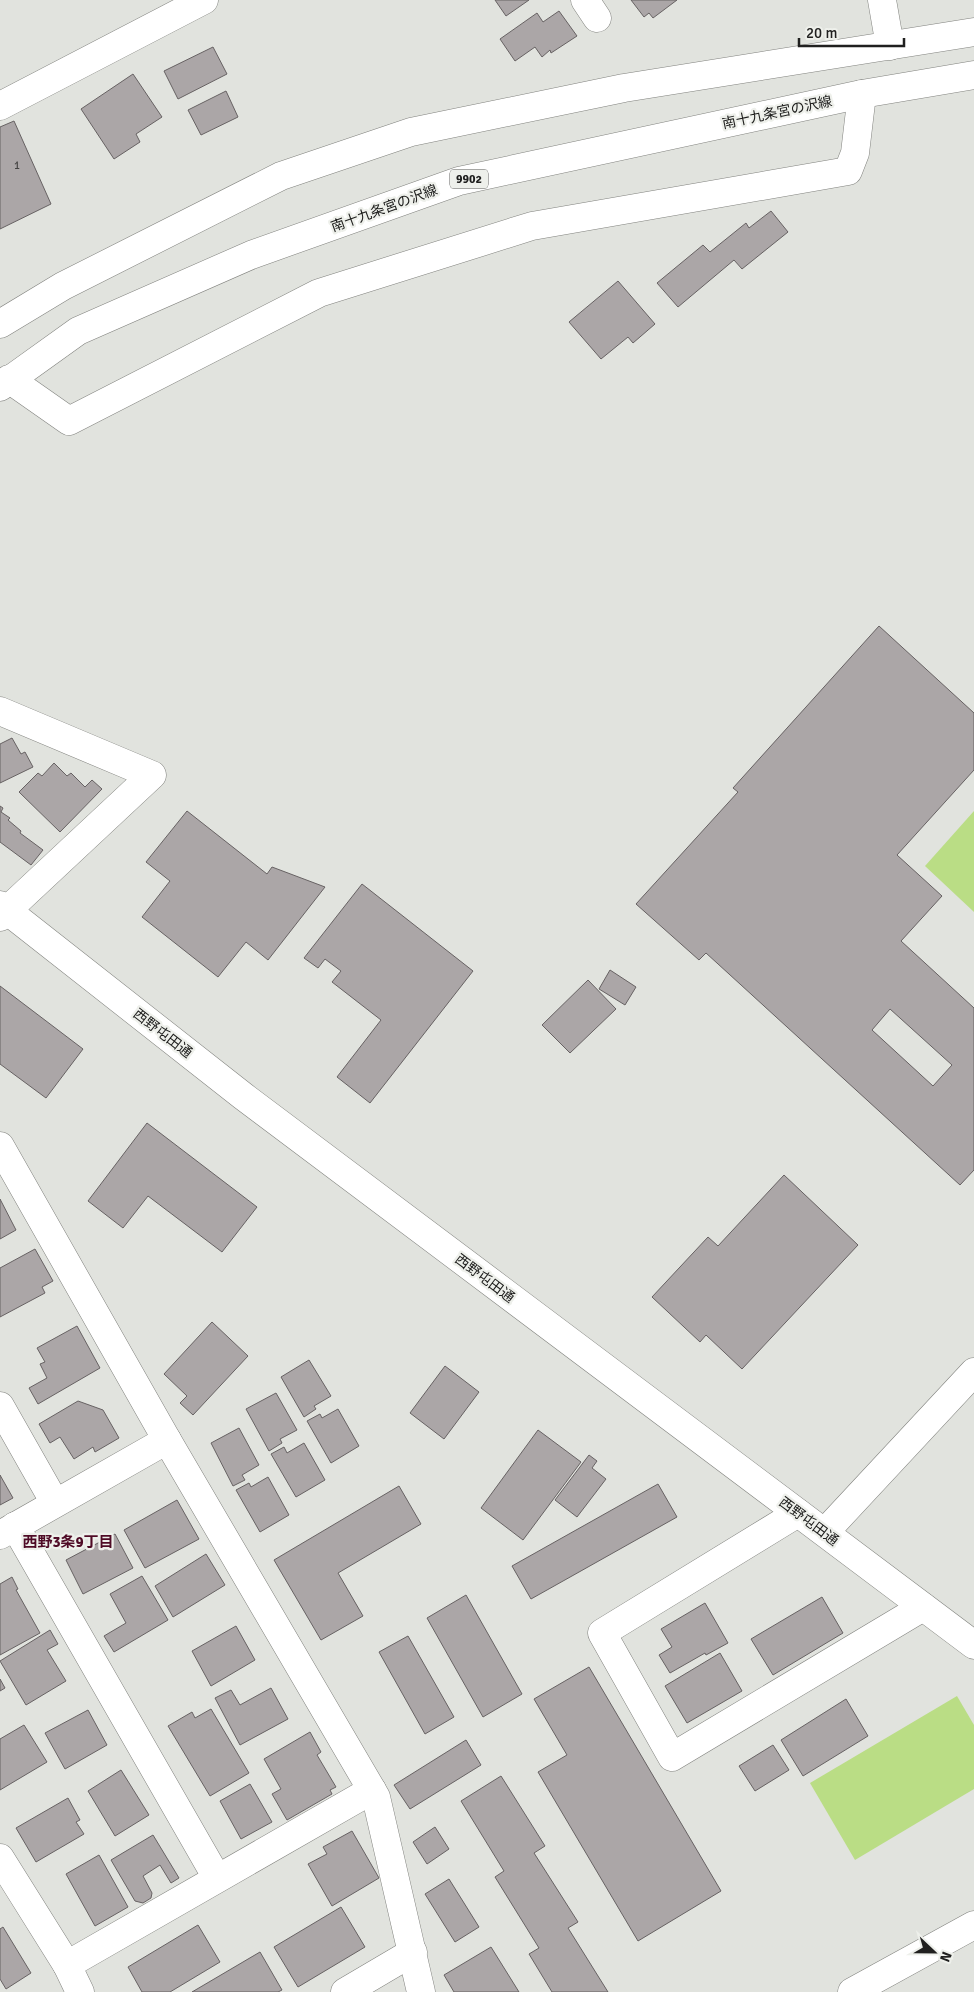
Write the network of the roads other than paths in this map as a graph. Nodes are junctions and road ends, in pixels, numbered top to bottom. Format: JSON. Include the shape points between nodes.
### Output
{"nodes":[{"id":1,"x":204,"y":0,"type":"edge"},
{"id":2,"x":882,"y":0,"type":"edge"},
{"id":3,"x":974,"y":32,"type":"edge"},
{"id":4,"x":890,"y":46,"type":"junction"},
{"id":5,"x":974,"y":75,"type":"edge"},
{"id":6,"x":862,"y":94,"type":"junction"},
{"id":7,"x":0,"y":106,"type":"edge"},
{"id":8,"x":0,"y":324,"type":"edge"},
{"id":9,"x":4,"y":383,"type":"edge"},
{"id":10,"x":0,"y":711,"type":"edge"},
{"id":11,"x":2,"y":911,"type":"edge"},
{"id":12,"x":0,"y":1146,"type":"edge"},
{"id":13,"x":974,"y":1372,"type":"edge"},
{"id":14,"x":0,"y":1406,"type":"edge"},
{"id":15,"x":168,"y":1440,"type":"junction"},
{"id":16,"x":56,"y":1504,"type":"junction"},
{"id":17,"x":798,"y":1513,"type":"junction"},
{"id":18,"x":8,"y":1530,"type":"edge"},
{"id":19,"x":825,"y":1532,"type":"junction"},
{"id":20,"x":923,"y":1607,"type":"junction"},
{"id":21,"x":969,"y":1635,"type":"edge"},
{"id":22,"x":372,"y":1790,"type":"junction"},
{"id":23,"x":0,"y":1858,"type":"edge"},
{"id":24,"x":217,"y":1878,"type":"junction"},
{"id":25,"x":974,"y":1924,"type":"edge"},
{"id":26,"x":413,"y":1952,"type":"junction"},
{"id":27,"x":66,"y":1965,"type":"junction"},
{"id":28,"x":80,"y":1992,"type":"edge"},
{"id":29,"x":345,"y":1992,"type":"edge"},
{"id":30,"x":421,"y":1992,"type":"edge"},
{"id":31,"x":852,"y":1992,"type":"edge"}],
"edges":[{"from":1,"to":7,"type":"street"},
{"from":2,"to":4,"type":"street"},
{"from":3,"to":4,"type":"street"},
{"from":4,"to":8,"type":"street","via":[[624,88],[411,132],[281,176],[63,286]]},
{"from":5,"to":6,"type":"street","name":"南十九条宮の沢線","number":"9902"},
{"from":6,"to":9,"type":"street","name":"南十九条宮の沢線","number":"9902","via":[[459,181],[251,255],[78,331]]},
{"from":6,"to":9,"type":"street","via":[[855,153],[848,171],[532,226],[319,293],[69,420]]},
{"from":10,"to":11,"type":"street","via":[[152,775]]},
{"from":11,"to":17,"type":"street","name":"西野屯田通"},
{"from":12,"to":15,"type":"street"},
{"from":13,"to":19,"type":"street"},
{"from":14,"to":16,"type":"street"},
{"from":15,"to":16,"type":"street"},
{"from":15,"to":22,"type":"street"},
{"from":16,"to":18,"type":"street"},
{"from":17,"to":19,"type":"street","name":"西野屯田通"},
{"from":17,"to":20,"type":"street","via":[[602,1633],[672,1757]]},
{"from":18,"to":24,"type":"street"},
{"from":19,"to":20,"type":"street","name":"西野屯田通"},
{"from":20,"to":21,"type":"street","name":"西野屯田通"},
{"from":22,"to":24,"type":"street"},
{"from":22,"to":26,"type":"street"},
{"from":23,"to":27,"type":"street"},
{"from":24,"to":27,"type":"street"},
{"from":25,"to":31,"type":"street"},
{"from":26,"to":29,"type":"street"},
{"from":26,"to":30,"type":"street"},
{"from":27,"to":28,"type":"street"}]}
